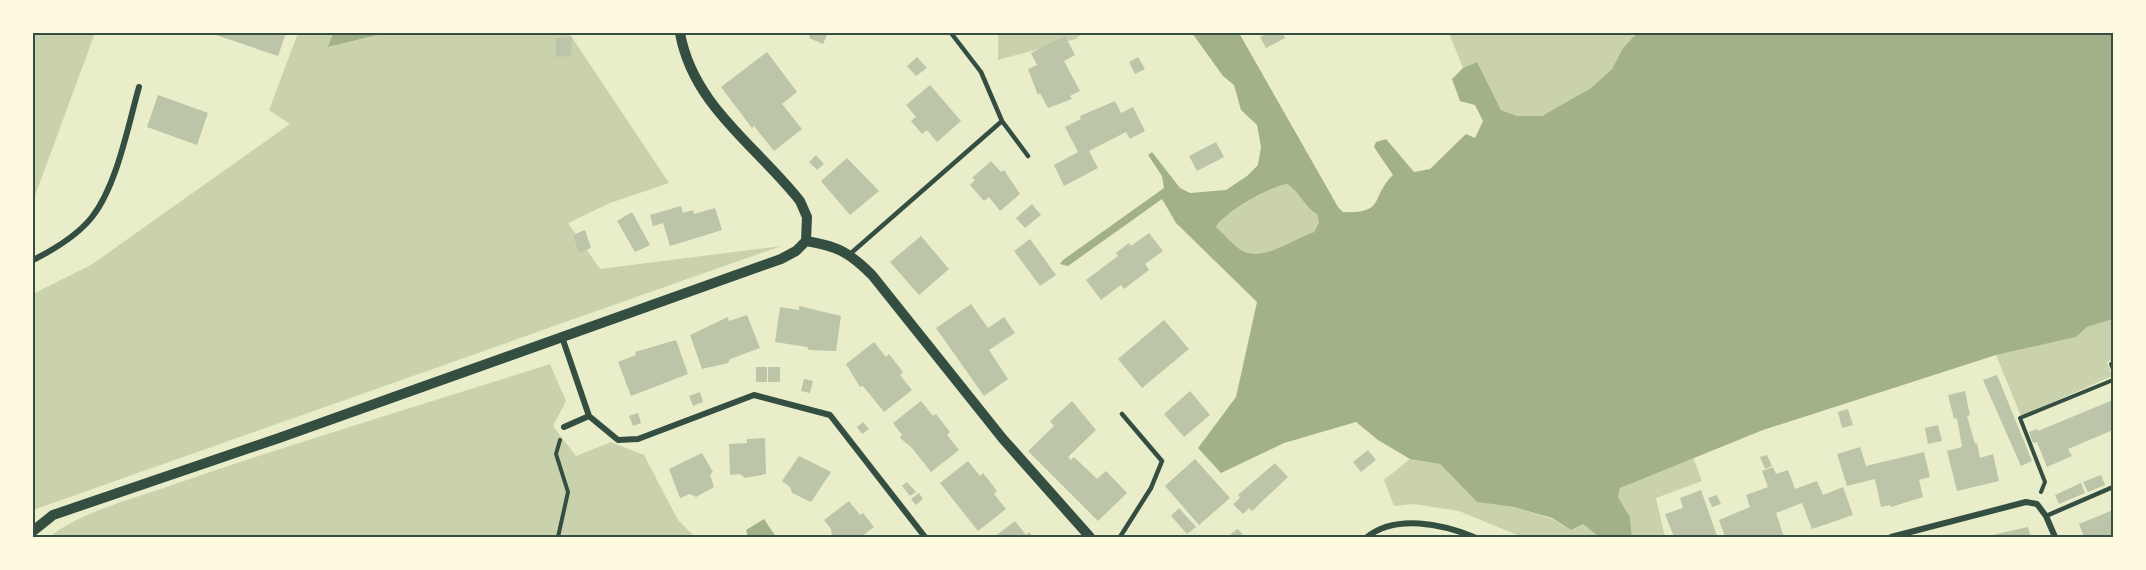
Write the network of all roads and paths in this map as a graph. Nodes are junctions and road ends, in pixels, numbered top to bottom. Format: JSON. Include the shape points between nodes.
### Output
{"nodes":[{"id":1,"x":680,"y":33,"type":"edge"},
{"id":2,"x":951,"y":33,"type":"edge"},
{"id":3,"x":139,"y":87,"type":"dead end"},
{"id":4,"x":1002,"y":121,"type":"junction"},
{"id":5,"x":1028,"y":156,"type":"dead end"},
{"id":6,"x":806,"y":241,"type":"junction"},
{"id":7,"x":850,"y":254,"type":"junction"},
{"id":8,"x":33,"y":260,"type":"edge"},
{"id":9,"x":562,"y":337,"type":"junction"},
{"id":10,"x":2113,"y":363,"type":"edge"},
{"id":11,"x":2113,"y":369,"type":"edge"},
{"id":12,"x":2113,"y":380,"type":"edge"},
{"id":13,"x":1122,"y":414,"type":"dead end"},
{"id":14,"x":590,"y":416,"type":"junction"},
{"id":15,"x":564,"y":428,"type":"joint"},
{"id":16,"x":2113,"y":488,"type":"edge"},
{"id":17,"x":2037,"y":504,"type":"junction"},
{"id":18,"x":2046,"y":516,"type":"junction"},
{"id":19,"x":33,"y":531,"type":"edge"},
{"id":20,"x":558,"y":537,"type":"edge"},
{"id":21,"x":925,"y":537,"type":"edge"},
{"id":22,"x":1089,"y":537,"type":"edge"},
{"id":23,"x":1120,"y":537,"type":"edge"},
{"id":24,"x":1367,"y":537,"type":"edge"},
{"id":25,"x":1474,"y":537,"type":"edge"},
{"id":26,"x":1891,"y":537,"type":"edge"},
{"id":27,"x":2055,"y":537,"type":"edge"}],
"edges":[{"from":1,"to":6,"type":"street","via":[[692,73],[717,112],[800,201],[807,217]]},
{"from":2,"to":4,"type":"lane","via":[[981,72]]},
{"from":3,"to":8,"type":"street","via":[[112,174],[93,216],[77,233]]},
{"from":4,"to":5,"type":"lane"},
{"from":4,"to":7,"type":"lane"},
{"from":6,"to":7,"type":"street"},
{"from":6,"to":9,"type":"street","via":[[781,259]]},
{"from":7,"to":22,"type":"street","via":[[872,274],[1003,439]]},
{"from":9,"to":14,"type":"street"},
{"from":9,"to":19,"type":"street","via":[[53,515]]},
{"from":10,"to":11,"type":"path"},
{"from":12,"to":17,"type":"path","via":[[2020,418],[2045,482]]},
{"from":13,"to":23,"type":"lane","via":[[1162,460],[1151,488]]},
{"from":14,"to":15,"type":"street"},
{"from":14,"to":21,"type":"street","via":[[618,440],[638,439],[754,395],[830,416]]},
{"from":15,"to":20,"type":"path","via":[[556,454],[568,492]]},
{"from":16,"to":18,"type":"lane"},
{"from":17,"to":18,"type":"street"},
{"from":17,"to":26,"type":"street","via":[[2026,502]]},
{"from":18,"to":27,"type":"street"},
{"from":24,"to":25,"type":"street","via":[[1377,529],[1424,522]]}]}
